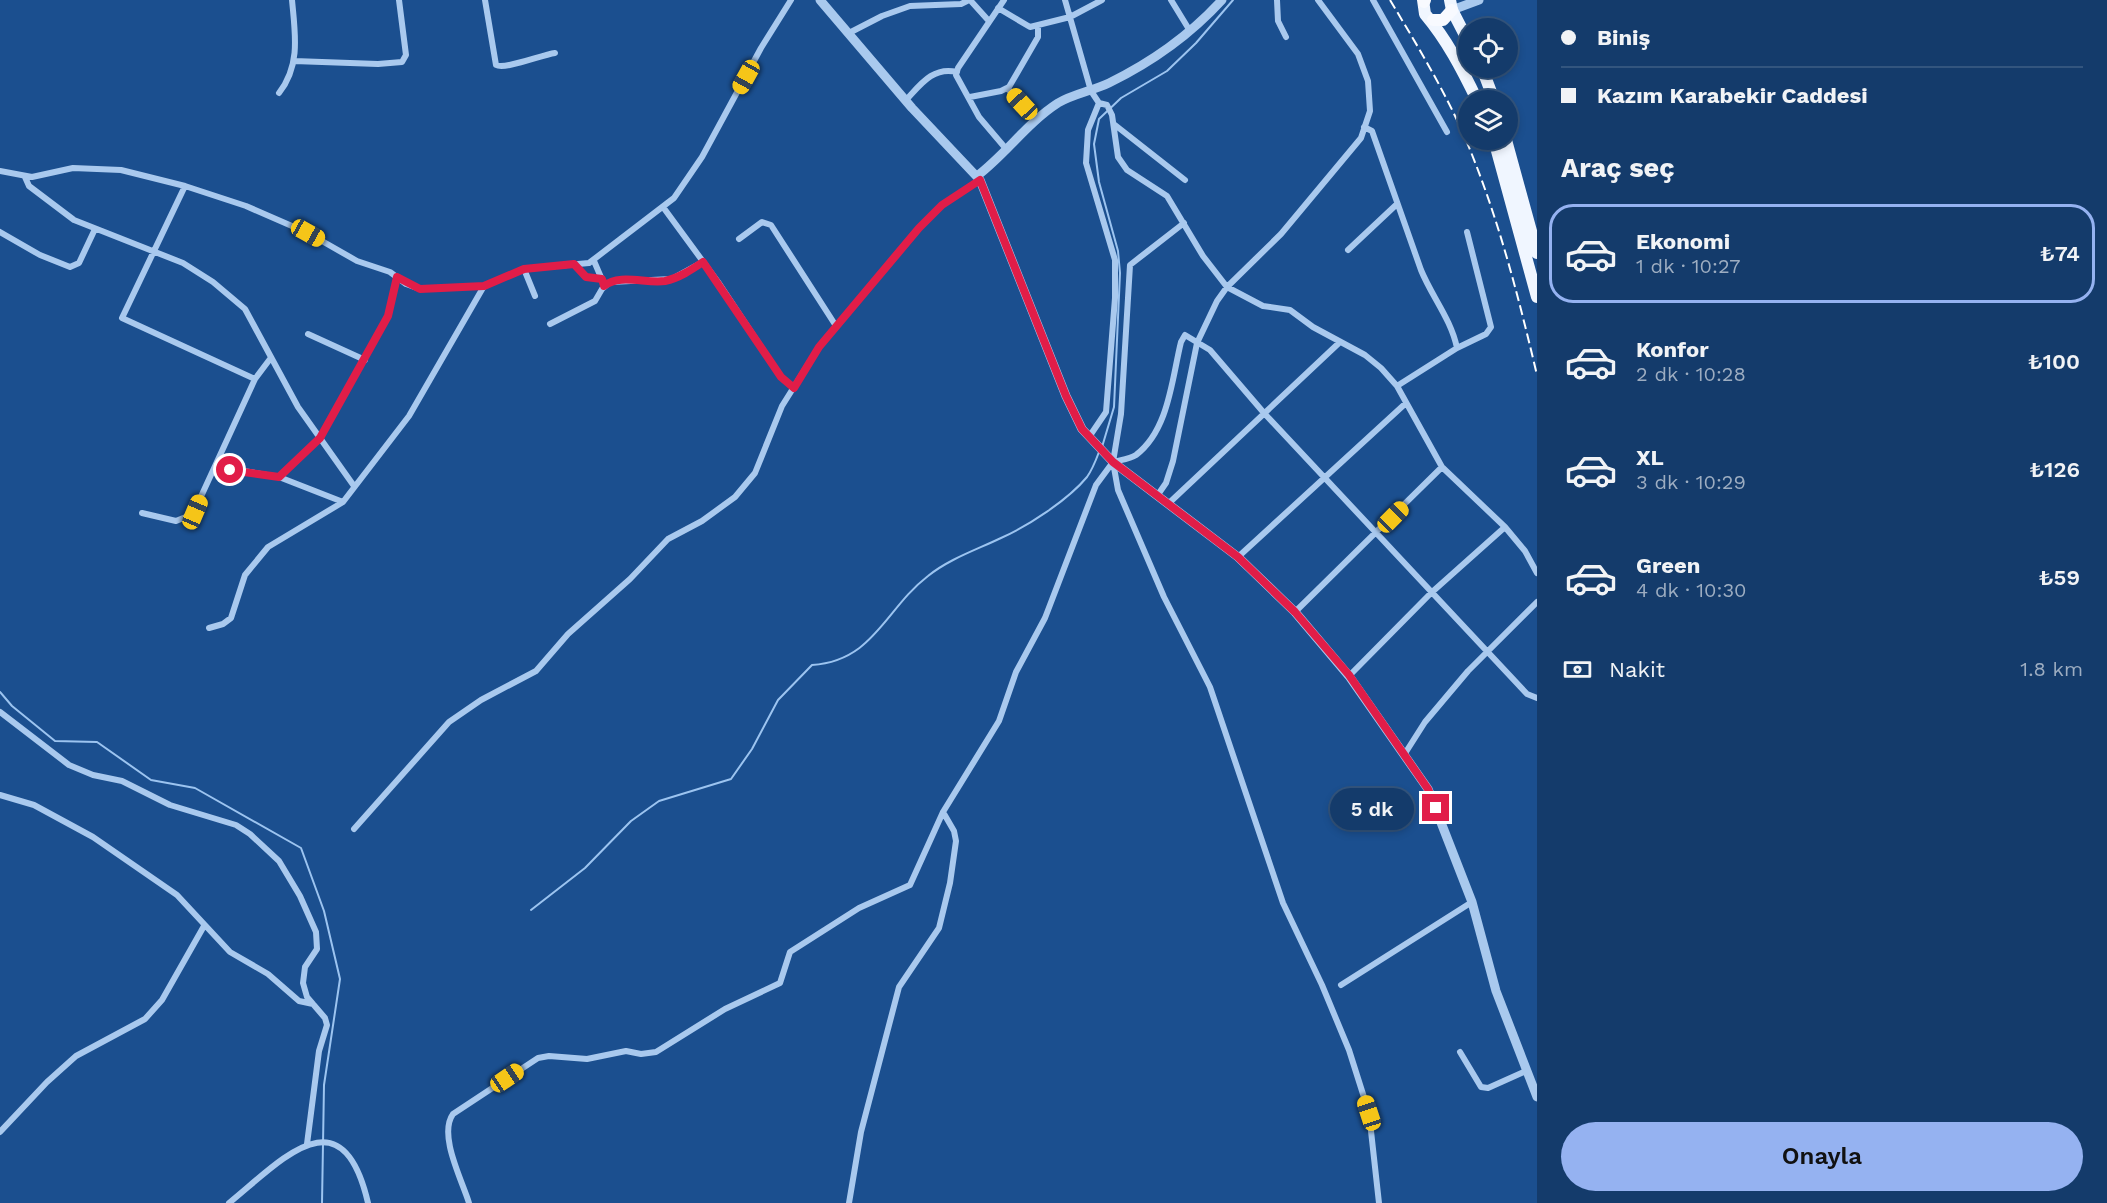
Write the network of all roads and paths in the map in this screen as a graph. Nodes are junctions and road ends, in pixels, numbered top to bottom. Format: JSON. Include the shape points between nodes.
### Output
{"nodes":[{"id":1,"x":292,"y":0,"type":"edge"},
{"id":2,"x":399,"y":0,"type":"edge"},
{"id":3,"x":485,"y":0,"type":"edge"},
{"id":4,"x":791,"y":0,"type":"edge"},
{"id":5,"x":820,"y":0,"type":"edge"},
{"id":6,"x":969,"y":0,"type":"edge"},
{"id":7,"x":1004,"y":0,"type":"edge"},
{"id":8,"x":1065,"y":0,"type":"edge"},
{"id":9,"x":1102,"y":0,"type":"edge"},
{"id":10,"x":1171,"y":0,"type":"edge"},
{"id":11,"x":1222,"y":0,"type":"edge"},
{"id":12,"x":1276,"y":0,"type":"edge"},
{"id":13,"x":1318,"y":0,"type":"edge"},
{"id":14,"x":1373,"y":0,"type":"edge"},
{"id":15,"x":1479,"y":0,"type":"edge"},
{"id":16,"x":1424,"y":1,"type":"edge"},
{"id":17,"x":929,"y":2,"type":"edge"},
{"id":18,"x":1451,"y":5,"type":"edge"},
{"id":19,"x":998,"y":8,"type":"junction"},
{"id":20,"x":1070,"y":17,"type":"junction"},
{"id":21,"x":988,"y":20,"type":"junction"},
{"id":22,"x":1434,"y":20,"type":"junction"},
{"id":23,"x":1458,"y":20,"type":"edge"},
{"id":24,"x":1038,"y":26,"type":"junction"},
{"id":25,"x":1190,"y":31,"type":"junction"},
{"id":26,"x":849,"y":33,"type":"junction"},
{"id":27,"x":1286,"y":37,"type":"dead end"},
{"id":28,"x":555,"y":53,"type":"dead end"},
{"id":29,"x":294,"y":61,"type":"junction"},
{"id":30,"x":957,"y":72,"type":"junction"},
{"id":31,"x":1007,"y":88,"type":"junction"},
{"id":32,"x":1472,"y":90,"type":"edge"},
{"id":33,"x":1091,"y":91,"type":"junction"},
{"id":34,"x":279,"y":93,"type":"dead end"},
{"id":35,"x":970,"y":97,"type":"junction"},
{"id":36,"x":906,"y":100,"type":"junction"},
{"id":37,"x":1099,"y":102,"type":"junction"},
{"id":38,"x":1036,"y":120,"type":"junction"},
{"id":39,"x":1115,"y":125,"type":"junction"},
{"id":40,"x":1364,"y":127,"type":"junction"},
{"id":41,"x":1447,"y":132,"type":"dead end"},
{"id":42,"x":1007,"y":150,"type":"junction"},
{"id":43,"x":1497,"y":150,"type":"edge"},
{"id":44,"x":1509,"y":150,"type":"edge"},
{"id":45,"x":0,"y":171,"type":"edge"},
{"id":46,"x":25,"y":177,"type":"junction"},
{"id":47,"x":978,"y":178,"type":"junction"},
{"id":48,"x":1185,"y":180,"type":"dead end"},
{"id":49,"x":185,"y":186,"type":"junction"},
{"id":50,"x":1397,"y":204,"type":"junction"},
{"id":51,"x":663,"y":207,"type":"junction"},
{"id":52,"x":1185,"y":223,"type":"junction"},
{"id":53,"x":95,"y":229,"type":"junction"},
{"id":54,"x":0,"y":232,"type":"edge"},
{"id":55,"x":1467,"y":232,"type":"dead end"},
{"id":56,"x":739,"y":239,"type":"dead end"},
{"id":57,"x":154,"y":250,"type":"junction"},
{"id":58,"x":1348,"y":250,"type":"dead end"},
{"id":59,"x":1537,"y":253,"type":"edge"},
{"id":60,"x":594,"y":261,"type":"junction"},
{"id":61,"x":703,"y":262,"type":"junction"},
{"id":62,"x":574,"y":264,"type":"junction"},
{"id":63,"x":524,"y":269,"type":"junction"},
{"id":64,"x":397,"y":277,"type":"junction"},
{"id":65,"x":603,"y":283,"type":"junction"},
{"id":66,"x":484,"y":286,"type":"junction"},
{"id":67,"x":1227,"y":287,"type":"junction"},
{"id":68,"x":535,"y":296,"type":"dead end"},
{"id":69,"x":1537,"y":297,"type":"edge"},
{"id":70,"x":550,"y":324,"type":"dead end"},
{"id":71,"x":836,"y":326,"type":"junction"},
{"id":72,"x":309,"y":334,"type":"dead end"},
{"id":73,"x":1340,"y":342,"type":"junction"},
{"id":74,"x":1197,"y":343,"type":"junction"},
{"id":75,"x":1457,"y":348,"type":"junction"},
{"id":76,"x":270,"y":359,"type":"junction"},
{"id":77,"x":365,"y":360,"type":"junction"},
{"id":78,"x":255,"y":379,"type":"junction"},
{"id":79,"x":1397,"y":386,"type":"junction"},
{"id":80,"x":794,"y":388,"type":"junction"},
{"id":81,"x":1406,"y":403,"type":"junction"},
{"id":82,"x":1264,"y":413,"type":"junction"},
{"id":83,"x":1089,"y":436,"type":"junction"},
{"id":84,"x":320,"y":438,"type":"junction"},
{"id":85,"x":1113,"y":462,"type":"junction"},
{"id":86,"x":215,"y":466,"type":"junction"},
{"id":87,"x":1442,"y":467,"type":"junction"},
{"id":88,"x":279,"y":477,"type":"junction"},
{"id":89,"x":1326,"y":478,"type":"junction"},
{"id":90,"x":354,"y":486,"type":"junction"},
{"id":91,"x":1157,"y":496,"type":"junction"},
{"id":92,"x":343,"y":502,"type":"junction"},
{"id":93,"x":1168,"y":504,"type":"junction"},
{"id":94,"x":142,"y":513,"type":"dead end"},
{"id":95,"x":1505,"y":527,"type":"junction"},
{"id":96,"x":1377,"y":533,"type":"junction"},
{"id":97,"x":1238,"y":557,"type":"junction"},
{"id":98,"x":1537,"y":573,"type":"edge"},
{"id":99,"x":1431,"y":593,"type":"junction"},
{"id":100,"x":1537,"y":602,"type":"edge"},
{"id":101,"x":1295,"y":612,"type":"junction"},
{"id":102,"x":209,"y":628,"type":"dead end"},
{"id":103,"x":1488,"y":652,"type":"junction"},
{"id":104,"x":1349,"y":675,"type":"junction"},
{"id":105,"x":1537,"y":698,"type":"edge"},
{"id":106,"x":0,"y":712,"type":"edge"},
{"id":107,"x":1404,"y":755,"type":"junction"},
{"id":108,"x":0,"y":795,"type":"edge"},
{"id":109,"x":943,"y":812,"type":"junction"},
{"id":110,"x":354,"y":829,"type":"dead end"},
{"id":111,"x":1472,"y":902,"type":"junction"},
{"id":112,"x":204,"y":926,"type":"junction"},
{"id":113,"x":1341,"y":985,"type":"dead end"},
{"id":114,"x":313,"y":1004,"type":"junction"},
{"id":115,"x":1460,"y":1053,"type":"dead end"},
{"id":116,"x":1526,"y":1071,"type":"junction"},
{"id":117,"x":1535,"y":1085,"type":"edge"},
{"id":118,"x":1537,"y":1097,"type":"edge"},
{"id":119,"x":0,"y":1132,"type":"edge"},
{"id":120,"x":307,"y":1144,"type":"junction"},
{"id":121,"x":229,"y":1203,"type":"edge"},
{"id":122,"x":368,"y":1203,"type":"edge"},
{"id":123,"x":469,"y":1203,"type":"edge"},
{"id":124,"x":849,"y":1203,"type":"edge"},
{"id":125,"x":1378,"y":1203,"type":"edge"}],
"edges":[{"from":1,"to":29,"type":"street"},
{"from":2,"to":29,"type":"street","via":[[406,55],[402,62]]},
{"from":3,"to":28,"type":"street","via":[[498,67]]},
{"from":4,"to":51,"type":"street","via":[[697,166]]},
{"from":5,"to":26,"type":"street"},
{"from":6,"to":17,"type":"street","via":[[962,4]]},
{"from":6,"to":21,"type":"street"},
{"from":7,"to":19,"type":"street"},
{"from":8,"to":20,"type":"street"},
{"from":9,"to":20,"type":"street"},
{"from":10,"to":25,"type":"street"},
{"from":11,"to":25,"type":"street"},
{"from":12,"to":27,"type":"street","via":[[1278,21]]},
{"from":13,"to":40,"type":"street","via":[[1358,54],[1370,111]]},
{"from":14,"to":41,"type":"street"},
{"from":15,"to":18,"type":"street"},
{"from":16,"to":22,"type":"main road","via":[[1425,14]]},
{"from":17,"to":26,"type":"street","via":[[882,16]]},
{"from":18,"to":22,"type":"highway","via":[[1443,20]]},
{"from":18,"to":23,"type":"main road"},
{"from":19,"to":21,"type":"street"},
{"from":19,"to":24,"type":"street","via":[[1023,25]]},
{"from":20,"to":24,"type":"street"},
{"from":20,"to":33,"type":"street"},
{"from":21,"to":30,"type":"street"},
{"from":22,"to":32,"type":"main road"},
{"from":24,"to":31,"type":"street","via":[[1038,37]]},
{"from":25,"to":33,"type":"street","via":[[1152,59]]},
{"from":26,"to":36,"type":"street"},
{"from":29,"to":34,"type":"street","via":[[288,81]]},
{"from":30,"to":35,"type":"street","via":[[958,81]]},
{"from":30,"to":36,"type":"street","via":[[945,70],[934,74]]},
{"from":31,"to":35,"type":"street"},
{"from":31,"to":38,"type":"street"},
{"from":33,"to":37,"type":"street"},
{"from":33,"to":38,"type":"street","via":[[1061,101]]},
{"from":35,"to":42,"type":"street","via":[[979,117]]},
{"from":36,"to":47,"type":"street"},
{"from":37,"to":39,"type":"street","via":[[1107,105]]},
{"from":37,"to":83,"type":"street","via":[[1088,130],[1086,163],[1114,260],[1114,298],[1106,412]]},
{"from":38,"to":42,"type":"street"},
{"from":39,"to":48,"type":"street"},
{"from":39,"to":52,"type":"street","via":[[1119,157],[1127,170],[1167,196]]},
{"from":40,"to":50,"type":"street","via":[[1372,131]]},
{"from":40,"to":67,"type":"street","via":[[1361,138],[1281,234]]},
{"from":42,"to":47,"type":"street"},
{"from":43,"to":69,"type":"main road"},
{"from":44,"to":59,"type":"main road"},
{"from":45,"to":46,"type":"street"},
{"from":46,"to":49,"type":"street","via":[[102,167]]},
{"from":46,"to":53,"type":"street","via":[[29,186],[74,220]]},
{"from":47,"to":71,"type":"street","via":[[923,223]]},
{"from":47,"to":83,"type":"street","via":[[1066,396]]},
{"from":49,"to":57,"type":"street"},
{"from":49,"to":64,"type":"street","via":[[279,220]]},
{"from":50,"to":58,"type":"street"},
{"from":50,"to":75,"type":"street","via":[[1430,292],[1452,327]]},
{"from":51,"to":60,"type":"street"},
{"from":51,"to":61,"type":"street"},
{"from":52,"to":67,"type":"street","via":[[1203,256]]},
{"from":52,"to":85,"type":"street","via":[[1130,265],[1121,414]]},
{"from":53,"to":54,"type":"street","via":[[79,262],[70,267]]},
{"from":53,"to":57,"type":"street"},
{"from":55,"to":75,"type":"street","via":[[1491,327],[1486,334]]},
{"from":56,"to":71,"type":"street","via":[[762,222],[771,225]]},
{"from":57,"to":76,"type":"street","via":[[189,266],[245,309]]},
{"from":57,"to":78,"type":"street","via":[[122,318]]},
{"from":60,"to":62,"type":"street"},
{"from":60,"to":65,"type":"street"},
{"from":61,"to":65,"type":"street","via":[[672,279]]},
{"from":61,"to":80,"type":"street","via":[[781,377]]},
{"from":62,"to":63,"type":"street"},
{"from":62,"to":65,"type":"street","via":[[586,277]]},
{"from":63,"to":66,"type":"street"},
{"from":63,"to":68,"type":"street"},
{"from":64,"to":66,"type":"street","via":[[420,289]]},
{"from":64,"to":77,"type":"street","via":[[392,307]]},
{"from":65,"to":70,"type":"street","via":[[595,301]]},
{"from":66,"to":90,"type":"street","via":[[409,416]]},
{"from":67,"to":73,"type":"street","via":[[1263,306],[1290,310]]},
{"from":67,"to":74,"type":"street"},
{"from":71,"to":80,"type":"street"},
{"from":72,"to":77,"type":"street"},
{"from":73,"to":79,"type":"street","via":[[1365,355]]},
{"from":73,"to":82,"type":"street"},
{"from":74,"to":82,"type":"street","via":[[1210,350]]},
{"from":74,"to":85,"type":"street","via":[[1185,335],[1181,342],[1164,412],[1150,441],[1134,456]]},
{"from":74,"to":91,"type":"street","via":[[1173,461]]},
{"from":75,"to":79,"type":"street"},
{"from":76,"to":78,"type":"street"},
{"from":76,"to":84,"type":"street"},
{"from":77,"to":84,"type":"street"},
{"from":78,"to":86,"type":"street"},
{"from":79,"to":81,"type":"street"},
{"from":80,"to":110,"type":"street","via":[[777,416],[755,473],[735,497],[668,539],[623,586],[568,634],[536,671],[449,722]]},
{"from":81,"to":87,"type":"street"},
{"from":81,"to":89,"type":"street"},
{"from":82,"to":89,"type":"street"},
{"from":82,"to":93,"type":"street"},
{"from":83,"to":85,"type":"street"},
{"from":84,"to":88,"type":"street"},
{"from":84,"to":90,"type":"street"},
{"from":85,"to":91,"type":"street"},
{"from":85,"to":109,"type":"street","via":[[1096,485],[1045,618],[1017,672],[999,721]]},
{"from":85,"to":125,"type":"street","via":[[1122,501],[1164,597],[1210,687],[1283,903],[1349,1050],[1369,1113]]},
{"from":86,"to":88,"type":"street"},
{"from":86,"to":94,"type":"street","via":[[195,512],[188,519],[176,521]]},
{"from":87,"to":95,"type":"street"},
{"from":87,"to":96,"type":"street"},
{"from":88,"to":92,"type":"street"},
{"from":89,"to":96,"type":"street"},
{"from":89,"to":97,"type":"street"},
{"from":90,"to":92,"type":"street"},
{"from":91,"to":93,"type":"street"},
{"from":92,"to":102,"type":"street","via":[[319,519],[282,536],[261,553],[245,575],[231,618]]},
{"from":93,"to":97,"type":"street"},
{"from":95,"to":98,"type":"street"},
{"from":95,"to":99,"type":"street"},
{"from":96,"to":99,"type":"street"},
{"from":96,"to":101,"type":"street"},
{"from":97,"to":101,"type":"street"},
{"from":99,"to":103,"type":"street"},
{"from":99,"to":104,"type":"street"},
{"from":100,"to":103,"type":"street"},
{"from":101,"to":104,"type":"street"},
{"from":103,"to":105,"type":"street","via":[[1527,694]]},
{"from":103,"to":107,"type":"street","via":[[1425,722]]},
{"from":104,"to":107,"type":"street"},
{"from":106,"to":114,"type":"street","via":[[77,769],[122,781],[170,805],[236,825],[255,838],[279,861],[316,932],[317,949],[303,978],[305,993]]},
{"from":107,"to":111,"type":"street","via":[[1428,789]]},
{"from":108,"to":112,"type":"street","via":[[33,805],[87,834],[169,889]]},
{"from":109,"to":123,"type":"street","via":[[910,885],[859,908],[790,952],[780,983],[725,1009],[656,1052],[626,1051],[587,1059],[537,1058],[453,1114],[447,1137]]},
{"from":109,"to":124,"type":"street","via":[[956,841],[948,894],[939,928],[899,987],[861,1132]]},
{"from":111,"to":113,"type":"street"},
{"from":111,"to":116,"type":"street","via":[[1496,991]]},
{"from":112,"to":114,"type":"street","via":[[230,951],[277,980],[299,1001]]},
{"from":112,"to":119,"type":"street","via":[[162,1000],[145,1018],[76,1056]]},
{"from":114,"to":120,"type":"street","via":[[327,1025],[319,1051]]},
{"from":115,"to":116,"type":"street","via":[[1481,1087],[1488,1088]]},
{"from":116,"to":117,"type":"street"},
{"from":117,"to":118,"type":"street"},
{"from":120,"to":121,"type":"street"},
{"from":120,"to":122,"type":"street","via":[[333,1144],[343,1149],[356,1165]]}]}
